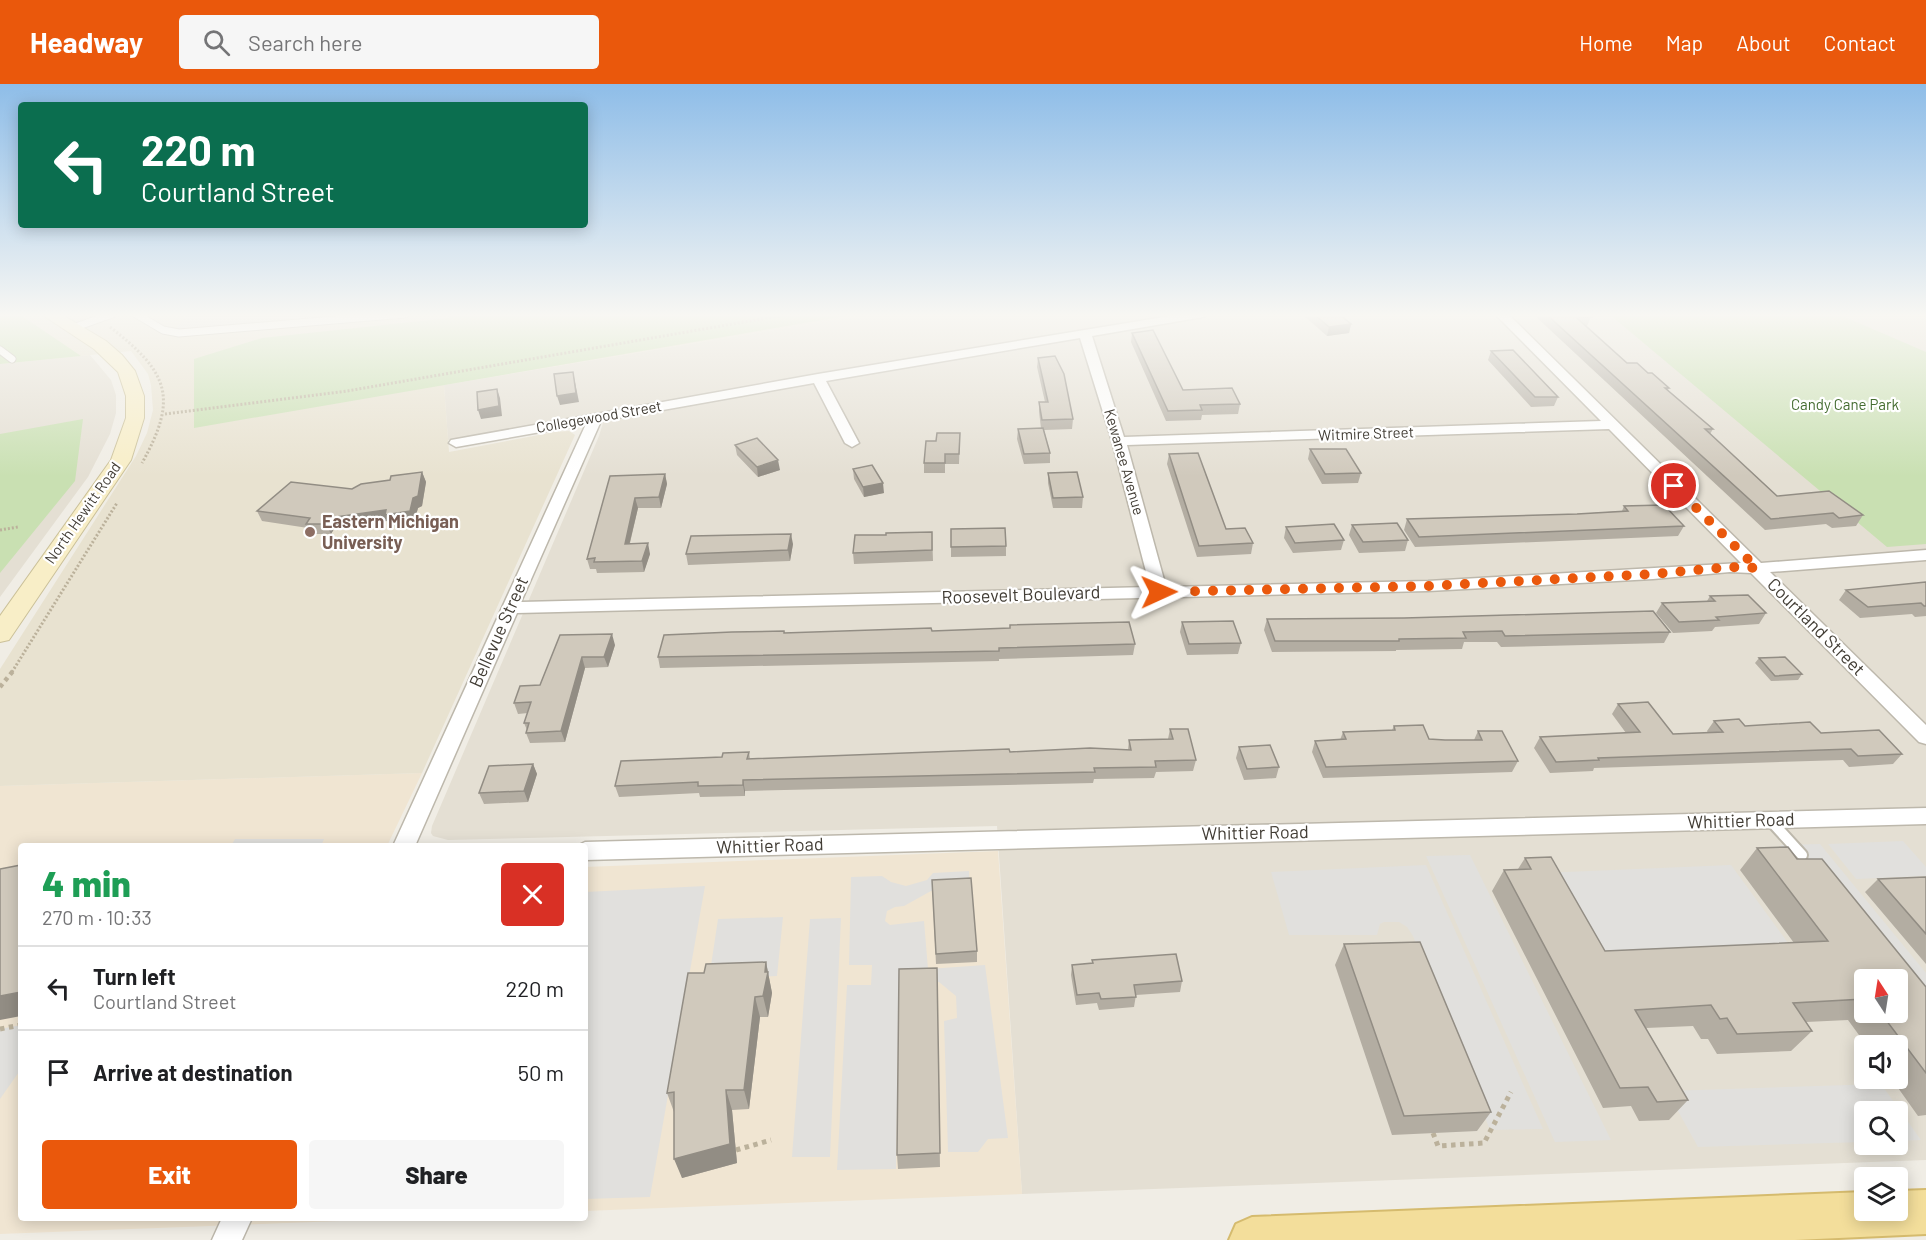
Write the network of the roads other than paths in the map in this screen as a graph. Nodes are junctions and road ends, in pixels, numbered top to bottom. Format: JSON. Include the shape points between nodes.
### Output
{"nodes":[{"id":1,"x":123,"y":368,"type":"edge"},
{"id":2,"x":879,"y":368,"type":"edge"},
{"id":3,"x":1096,"y":368,"type":"edge"},
{"id":4,"x":1554,"y":368,"type":"edge"},
{"id":5,"x":818,"y":378,"type":"junction"},
{"id":6,"x":596,"y":417,"type":"junction"},
{"id":7,"x":1612,"y":425,"type":"junction"},
{"id":8,"x":1119,"y":441,"type":"junction"},
{"id":9,"x":456,"y":443,"type":"dead end"},
{"id":10,"x":852,"y":443,"type":"dead end"},
{"id":11,"x":1926,"y":555,"type":"edge"},
{"id":12,"x":1757,"y":568,"type":"junction"},
{"id":13,"x":1159,"y":592,"type":"junction"},
{"id":14,"x":510,"y":608,"type":"junction"},
{"id":15,"x":0,"y":634,"type":"edge"},
{"id":16,"x":1926,"y":736,"type":"edge"},
{"id":17,"x":1926,"y":816,"type":"edge"},
{"id":18,"x":1770,"y":820,"type":"junction"},
{"id":19,"x":405,"y":843,"type":"edge"},
{"id":20,"x":588,"y":851,"type":"edge"},
{"id":21,"x":1802,"y":855,"type":"dead end"},
{"id":22,"x":1923,"y":1216,"type":"edge"},
{"id":23,"x":236,"y":1221,"type":"edge"},
{"id":24,"x":1370,"y":1238,"type":"edge"},
{"id":25,"x":226,"y":1240,"type":"edge"},
{"id":26,"x":1252,"y":1240,"type":"edge"}],
"edges":[{"from":1,"to":15,"type":"main road","name":"North Hewitt Road","via":[[135,396],[135,418],[121,460]]},
{"from":2,"to":5,"type":"street","name":"Collegewood Street"},
{"from":3,"to":8,"type":"street","name":"Kewanee Avenue"},
{"from":4,"to":7,"type":"street","name":"Courtland Street"},
{"from":5,"to":6,"type":"street","name":"Collegewood Street"},
{"from":5,"to":10,"type":"street"},
{"from":6,"to":9,"type":"street","name":"Collegewood Street"},
{"from":6,"to":14,"type":"street","name":"Bellevue Street"},
{"from":7,"to":8,"type":"street","name":"Witmire Street"},
{"from":7,"to":12,"type":"street","name":"Courtland Street"},
{"from":8,"to":13,"type":"street","name":"Kewanee Avenue"},
{"from":11,"to":12,"type":"street","name":"Roosevelt Boulevard"},
{"from":12,"to":13,"type":"street","name":"Roosevelt Boulevard","via":[[1428,586]]},
{"from":12,"to":16,"type":"street","name":"Courtland Street"},
{"from":13,"to":14,"type":"street","name":"Roosevelt Boulevard"},
{"from":14,"to":19,"type":"street","name":"Bellevue Street"},
{"from":17,"to":18,"type":"street","name":"Whittier Road"},
{"from":18,"to":20,"type":"street","name":"Whittier Road"},
{"from":18,"to":21,"type":"lane"},
{"from":22,"to":24,"type":"main road"},
{"from":23,"to":25,"type":"street"},
{"from":24,"to":26,"type":"main road"}]}
